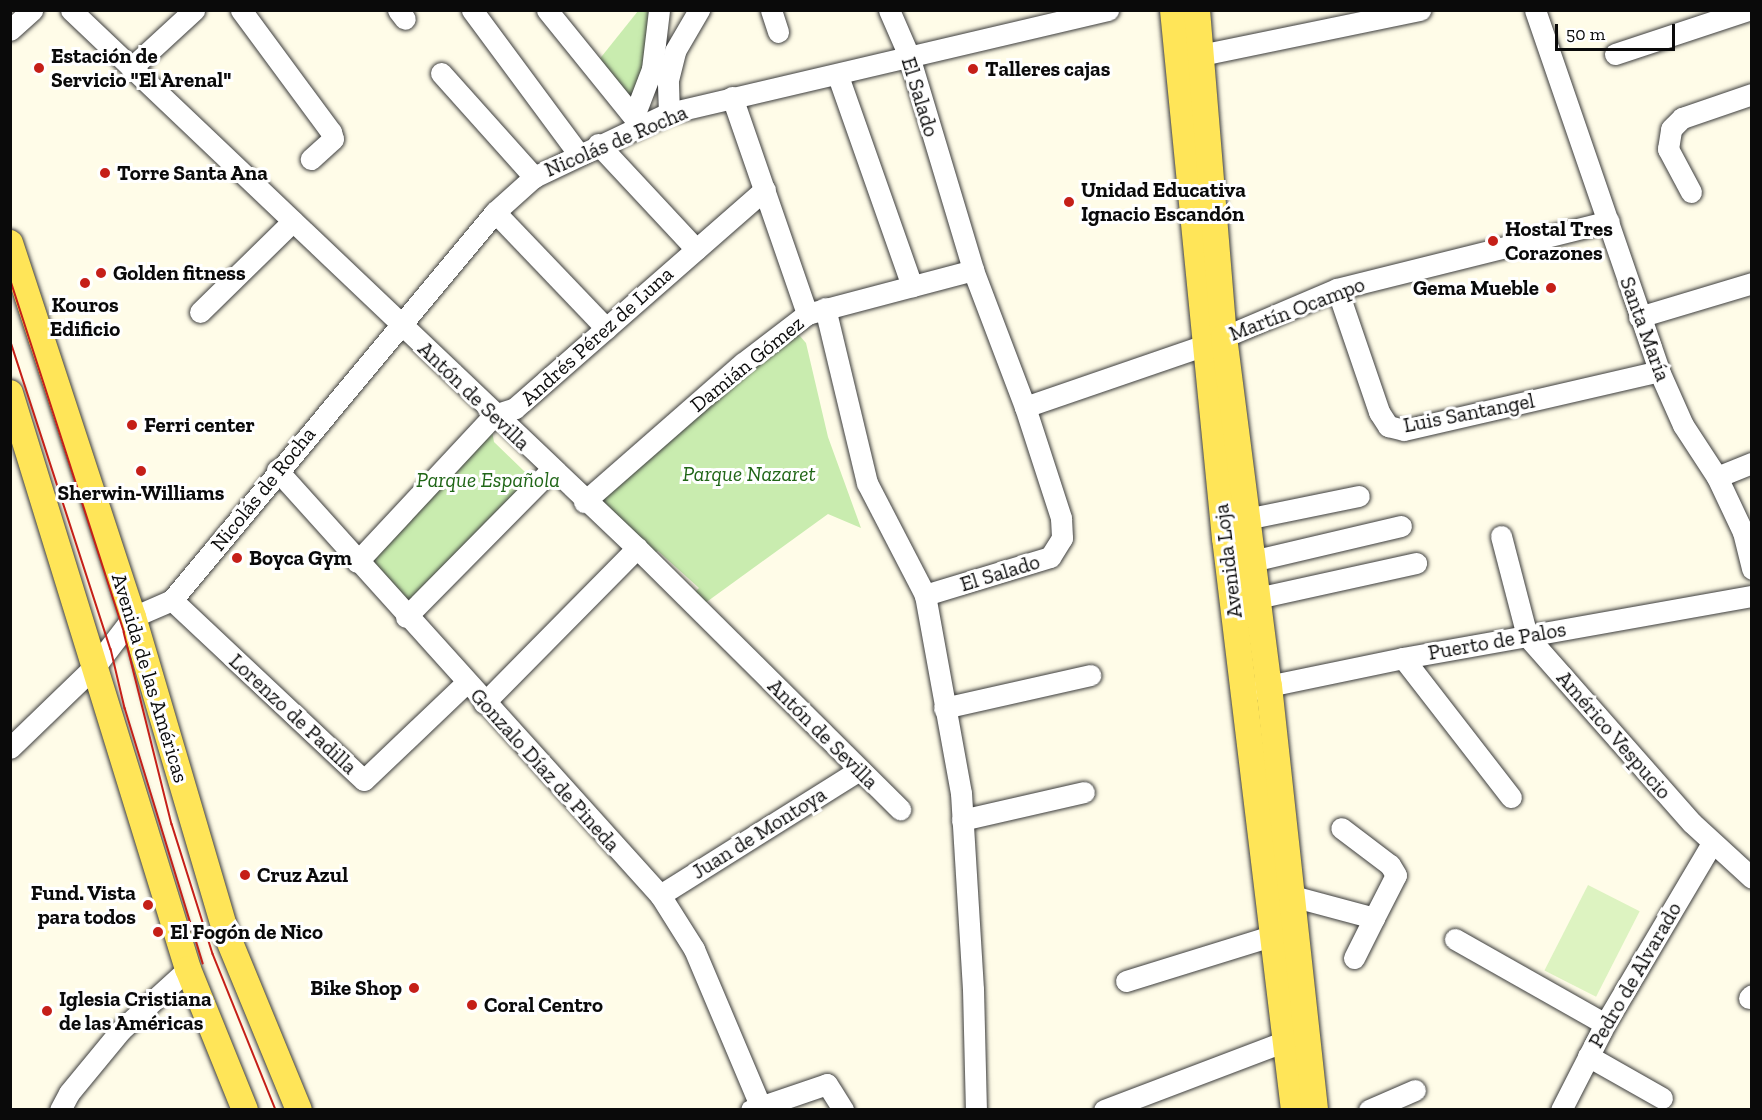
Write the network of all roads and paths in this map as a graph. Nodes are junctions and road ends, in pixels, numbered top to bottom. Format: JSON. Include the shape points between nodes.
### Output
{"nodes":[{"id":1,"x":32,"y":10,"type":"edge"},
{"id":2,"x":71,"y":10,"type":"edge"},
{"id":3,"x":194,"y":10,"type":"edge"},
{"id":4,"x":241,"y":10,"type":"edge"},
{"id":5,"x":472,"y":10,"type":"edge"},
{"id":6,"x":547,"y":10,"type":"edge"},
{"id":7,"x":659,"y":10,"type":"edge"},
{"id":8,"x":699,"y":10,"type":"edge"},
{"id":9,"x":771,"y":10,"type":"edge"},
{"id":10,"x":889,"y":10,"type":"edge"},
{"id":11,"x":1108,"y":10,"type":"edge"},
{"id":12,"x":1173,"y":10,"type":"edge"},
{"id":13,"x":1197,"y":10,"type":"edge"},
{"id":14,"x":1420,"y":10,"type":"edge"},
{"id":15,"x":1535,"y":10,"type":"edge"},
{"id":16,"x":1748,"y":10,"type":"edge"},
{"id":17,"x":10,"y":30,"type":"edge"},
{"id":18,"x":778,"y":32,"type":"dead end"},
{"id":19,"x":1615,"y":54,"type":"dead end"},
{"id":20,"x":909,"y":56,"type":"junction"},
{"id":21,"x":1190,"y":57,"type":"junction"},
{"id":22,"x":131,"y":68,"type":"junction"},
{"id":23,"x":441,"y":73,"type":"dead end"},
{"id":24,"x":838,"y":76,"type":"junction"},
{"id":25,"x":1752,"y":94,"type":"edge"},
{"id":26,"x":732,"y":98,"type":"junction"},
{"id":27,"x":669,"y":113,"type":"junction"},
{"id":28,"x":637,"y":121,"type":"junction"},
{"id":29,"x":598,"y":144,"type":"junction"},
{"id":30,"x":578,"y":153,"type":"junction"},
{"id":31,"x":311,"y":159,"type":"dead end"},
{"id":32,"x":534,"y":177,"type":"junction"},
{"id":33,"x":765,"y":189,"type":"junction"},
{"id":34,"x":1691,"y":192,"type":"dead end"},
{"id":35,"x":495,"y":212,"type":"junction"},
{"id":36,"x":292,"y":221,"type":"junction"},
{"id":37,"x":1609,"y":221,"type":"junction"},
{"id":38,"x":10,"y":243,"type":"edge"},
{"id":39,"x":696,"y":249,"type":"junction"},
{"id":40,"x":973,"y":270,"type":"junction"},
{"id":41,"x":1752,"y":283,"type":"edge"},
{"id":42,"x":912,"y":286,"type":"junction"},
{"id":43,"x":1337,"y":289,"type":"junction"},
{"id":44,"x":816,"y":311,"type":"junction"},
{"id":45,"x":200,"y":312,"type":"dead end"},
{"id":46,"x":1639,"y":317,"type":"junction"},
{"id":47,"x":400,"y":323,"type":"junction"},
{"id":48,"x":606,"y":328,"type":"junction"},
{"id":49,"x":1215,"y":341,"type":"junction"},
{"id":50,"x":1659,"y":371,"type":"junction"},
{"id":51,"x":10,"y":393,"type":"edge"},
{"id":52,"x":1025,"y":407,"type":"junction"},
{"id":53,"x":494,"y":415,"type":"junction"},
{"id":54,"x":1752,"y":463,"type":"edge"},
{"id":55,"x":277,"y":470,"type":"junction"},
{"id":56,"x":550,"y":470,"type":"junction"},
{"id":57,"x":1717,"y":477,"type":"junction"},
{"id":58,"x":1359,"y":496,"type":"dead end"},
{"id":59,"x":584,"y":502,"type":"junction"},
{"id":60,"x":1246,"y":519,"type":"junction"},
{"id":61,"x":1401,"y":526,"type":"dead end"},
{"id":62,"x":1501,"y":536,"type":"dead end"},
{"id":63,"x":637,"y":548,"type":"junction"},
{"id":64,"x":1252,"y":561,"type":"junction"},
{"id":65,"x":357,"y":562,"type":"junction"},
{"id":66,"x":1416,"y":563,"type":"dead end"},
{"id":67,"x":1752,"y":569,"type":"edge"},
{"id":68,"x":925,"y":595,"type":"junction"},
{"id":69,"x":1752,"y":596,"type":"edge"},
{"id":70,"x":1257,"y":598,"type":"junction"},
{"id":71,"x":172,"y":600,"type":"junction"},
{"id":72,"x":133,"y":617,"type":"junction"},
{"id":73,"x":406,"y":617,"type":"junction"},
{"id":74,"x":1527,"y":636,"type":"junction"},
{"id":75,"x":1403,"y":658,"type":"junction"},
{"id":76,"x":96,"y":665,"type":"junction"},
{"id":77,"x":1090,"y":675,"type":"dead end"},
{"id":78,"x":466,"y":683,"type":"junction"},
{"id":79,"x":1256,"y":688,"type":"junction"},
{"id":80,"x":484,"y":703,"type":"junction"},
{"id":81,"x":944,"y":708,"type":"junction"},
{"id":82,"x":10,"y":748,"type":"edge"},
{"id":83,"x":858,"y":771,"type":"junction"},
{"id":84,"x":1084,"y":792,"type":"dead end"},
{"id":85,"x":1511,"y":797,"type":"dead end"},
{"id":86,"x":900,"y":809,"type":"dead end"},
{"id":87,"x":962,"y":820,"type":"junction"},
{"id":88,"x":1341,"y":828,"type":"dead end"},
{"id":89,"x":1712,"y":843,"type":"junction"},
{"id":90,"x":1752,"y":878,"type":"edge"},
{"id":91,"x":660,"y":895,"type":"junction"},
{"id":92,"x":1292,"y":896,"type":"junction"},
{"id":93,"x":1374,"y":918,"type":"junction"},
{"id":94,"x":1270,"y":936,"type":"junction"},
{"id":95,"x":1455,"y":939,"type":"dead end"},
{"id":96,"x":1354,"y":958,"type":"dead end"},
{"id":97,"x":188,"y":969,"type":"junction"},
{"id":98,"x":1126,"y":981,"type":"dead end"},
{"id":99,"x":1605,"y":1023,"type":"junction"},
{"id":100,"x":1286,"y":1041,"type":"junction"},
{"id":101,"x":1588,"y":1056,"type":"junction"},
{"id":102,"x":1415,"y":1090,"type":"dead end"},
{"id":103,"x":1662,"y":1098,"type":"dead end"},
{"id":104,"x":756,"y":1107,"type":"edge"},
{"id":105,"x":60,"y":1110,"type":"edge"},
{"id":106,"x":245,"y":1110,"type":"edge"},
{"id":107,"x":299,"y":1110,"type":"edge"},
{"id":108,"x":843,"y":1110,"type":"edge"},
{"id":109,"x":975,"y":1110,"type":"edge"},
{"id":110,"x":1104,"y":1110,"type":"edge"},
{"id":111,"x":1294,"y":1110,"type":"edge"},
{"id":112,"x":1315,"y":1110,"type":"edge"},
{"id":113,"x":1369,"y":1110,"type":"edge"},
{"id":114,"x":1561,"y":1110,"type":"edge"}],
"edges":[{"from":1,"to":17,"type":"street"},
{"from":2,"to":22,"type":"street","name":"Antón de Sevilla"},
{"from":3,"to":22,"type":"street"},
{"from":4,"to":31,"type":"street","via":[[331,132],[333,140]]},
{"from":5,"to":30,"type":"street"},
{"from":6,"to":28,"type":"street"},
{"from":7,"to":28,"type":"street","via":[[652,69]]},
{"from":8,"to":27,"type":"street","via":[[675,51],[668,80]]},
{"from":9,"to":18,"type":"street"},
{"from":10,"to":20,"type":"street","name":"El Salado"},
{"from":11,"to":20,"type":"street","name":"Nicolás de Rocha"},
{"from":12,"to":21,"type":"main road","name":"Avenida Loja"},
{"from":13,"to":21,"type":"main road","name":"Avenida Loja"},
{"from":14,"to":21,"type":"street"},
{"from":15,"to":37,"type":"street","name":"Santa María"},
{"from":16,"to":19,"type":"street"},
{"from":20,"to":24,"type":"street","name":"Nicolás de Rocha"},
{"from":20,"to":40,"type":"street","name":"El Salado"},
{"from":21,"to":49,"type":"main road","name":"Avenida Loja"},
{"from":22,"to":36,"type":"street","name":"Antón de Sevilla"},
{"from":23,"to":32,"type":"street"},
{"from":24,"to":26,"type":"street","name":"Nicolás de Rocha"},
{"from":24,"to":42,"type":"street"},
{"from":25,"to":34,"type":"street","via":[[1682,118],[1671,129],[1668,149]]},
{"from":26,"to":27,"type":"street","name":"Nicolás de Rocha"},
{"from":26,"to":33,"type":"street"},
{"from":27,"to":28,"type":"street","name":"Nicolás de Rocha"},
{"from":28,"to":29,"type":"street","name":"Nicolás de Rocha"},
{"from":29,"to":30,"type":"street","name":"Nicolás de Rocha"},
{"from":29,"to":39,"type":"street"},
{"from":30,"to":32,"type":"street","name":"Nicolás de Rocha"},
{"from":32,"to":35,"type":"street","name":"Nicolás de Rocha"},
{"from":33,"to":39,"type":"street","name":"Andrés Pérez de Luna"},
{"from":33,"to":44,"type":"street"},
{"from":35,"to":47,"type":"street","name":"Nicolás de Rocha"},
{"from":35,"to":48,"type":"street"},
{"from":36,"to":45,"type":"street"},
{"from":36,"to":47,"type":"street","name":"Antón de Sevilla"},
{"from":37,"to":43,"type":"street","name":"Martín Ocampo"},
{"from":37,"to":46,"type":"street","name":"Santa María"},
{"from":38,"to":72,"type":"main road","name":"Avenida de las Américas"},
{"from":39,"to":48,"type":"street","name":"Andrés Pérez de Luna"},
{"from":40,"to":42,"type":"street","name":"Damián Gómez"},
{"from":40,"to":52,"type":"street","name":"El Salado"},
{"from":41,"to":46,"type":"street"},
{"from":42,"to":44,"type":"street","name":"Damián Gómez"},
{"from":43,"to":49,"type":"street","name":"Martín Ocampo"},
{"from":43,"to":50,"type":"street","name":"Luis Santangel","via":[[1379,412],[1388,426],[1404,430]]},
{"from":44,"to":59,"type":"street","name":"Damián Gómez","via":[[743,363]]},
{"from":44,"to":68,"type":"street","via":[[867,483]]},
{"from":46,"to":50,"type":"street","name":"Santa María"},
{"from":47,"to":53,"type":"street","name":"Antón de Sevilla"},
{"from":47,"to":55,"type":"street","name":"Nicolás de Rocha"},
{"from":48,"to":53,"type":"street","name":"Andrés Pérez de Luna","via":[[515,408]]},
{"from":49,"to":52,"type":"street","name":"Martín Ocampo"},
{"from":49,"to":60,"type":"main road","name":"Avenida Loja"},
{"from":49,"to":79,"type":"main road","name":"Avenida Loja"},
{"from":50,"to":57,"type":"street","name":"Santa María","via":[[1683,425]]},
{"from":51,"to":76,"type":"main road"},
{"from":52,"to":68,"type":"street","name":"El Salado","via":[[1061,518],[1062,538],[1050,557],[1027,567]]},
{"from":53,"to":56,"type":"street","name":"Antón de Sevilla"},
{"from":53,"to":65,"type":"street","name":"Andrés Pérez de Luna"},
{"from":54,"to":57,"type":"street"},
{"from":55,"to":65,"type":"street","name":"Gonzalo Díaz de Pineda"},
{"from":55,"to":71,"type":"street","name":"Nicolás de Rocha"},
{"from":56,"to":59,"type":"street","name":"Antón de Sevilla"},
{"from":56,"to":73,"type":"street"},
{"from":57,"to":67,"type":"street","name":"Santa María","via":[[1743,532]]},
{"from":58,"to":60,"type":"street"},
{"from":59,"to":63,"type":"street","name":"Antón de Sevilla"},
{"from":60,"to":64,"type":"main road","name":"Avenida Loja"},
{"from":61,"to":64,"type":"street"},
{"from":62,"to":74,"type":"street","name":"Américo Vespucio"},
{"from":63,"to":80,"type":"street"},
{"from":63,"to":83,"type":"street","name":"Antón de Sevilla"},
{"from":64,"to":70,"type":"main road","name":"Avenida Loja"},
{"from":65,"to":73,"type":"street","name":"Gonzalo Díaz de Pineda"},
{"from":66,"to":70,"type":"street"},
{"from":68,"to":81,"type":"street"},
{"from":69,"to":74,"type":"street","name":"Puerto de Palos"},
{"from":70,"to":79,"type":"main road","name":"Avenida Loja"},
{"from":71,"to":72,"type":"street","name":"Nicolás de Rocha"},
{"from":71,"to":78,"type":"street","name":"Lorenzo de Padilla","via":[[364,780]]},
{"from":72,"to":76,"type":"street"},
{"from":72,"to":107,"type":"main road","name":"Avenida de las Américas","via":[[226,933]]},
{"from":73,"to":78,"type":"street","name":"Gonzalo Díaz de Pineda"},
{"from":74,"to":75,"type":"street","name":"Puerto de Palos"},
{"from":74,"to":89,"type":"street","name":"Américo Vespucio"},
{"from":75,"to":79,"type":"street","name":"Puerto de Palos"},
{"from":75,"to":85,"type":"street"},
{"from":76,"to":82,"type":"street"},
{"from":76,"to":97,"type":"main road"},
{"from":77,"to":81,"type":"street"},
{"from":78,"to":80,"type":"street","name":"Gonzalo Díaz de Pineda"},
{"from":79,"to":92,"type":"main road","name":"Avenida Loja"},
{"from":79,"to":94,"type":"main road","name":"Avenida Loja"},
{"from":80,"to":91,"type":"street","name":"Gonzalo Díaz de Pineda"},
{"from":81,"to":87,"type":"street","via":[[961,793]]},
{"from":83,"to":86,"type":"street","name":"Antón de Sevilla"},
{"from":83,"to":91,"type":"street","name":"Juan de Montoya"},
{"from":84,"to":87,"type":"street"},
{"from":87,"to":109,"type":"street","via":[[973,989]]},
{"from":88,"to":93,"type":"street","via":[[1390,865],[1396,875]]},
{"from":89,"to":90,"type":"street","name":"Américo Vespucio"},
{"from":89,"to":99,"type":"street","name":"Pedro de Alvarado"},
{"from":91,"to":104,"type":"street","name":"Gonzalo Díaz de Pineda","via":[[694,949]]},
{"from":92,"to":93,"type":"street"},
{"from":92,"to":112,"type":"main road","name":"Avenida Loja"},
{"from":93,"to":96,"type":"street"},
{"from":94,"to":98,"type":"street"},
{"from":94,"to":100,"type":"main road","name":"Avenida Loja"},
{"from":95,"to":99,"type":"street"},
{"from":97,"to":105,"type":"street","via":[[121,1030],[69,1093]]},
{"from":97,"to":106,"type":"main road"},
{"from":99,"to":101,"type":"street","name":"Pedro de Alvarado"},
{"from":100,"to":110,"type":"street"},
{"from":100,"to":111,"type":"main road","name":"Avenida Loja"},
{"from":101,"to":103,"type":"street"},
{"from":101,"to":114,"type":"street","name":"Pedro de Alvarado"},
{"from":102,"to":113,"type":"street"},
{"from":104,"to":108,"type":"street","via":[[827,1084]]}]}
